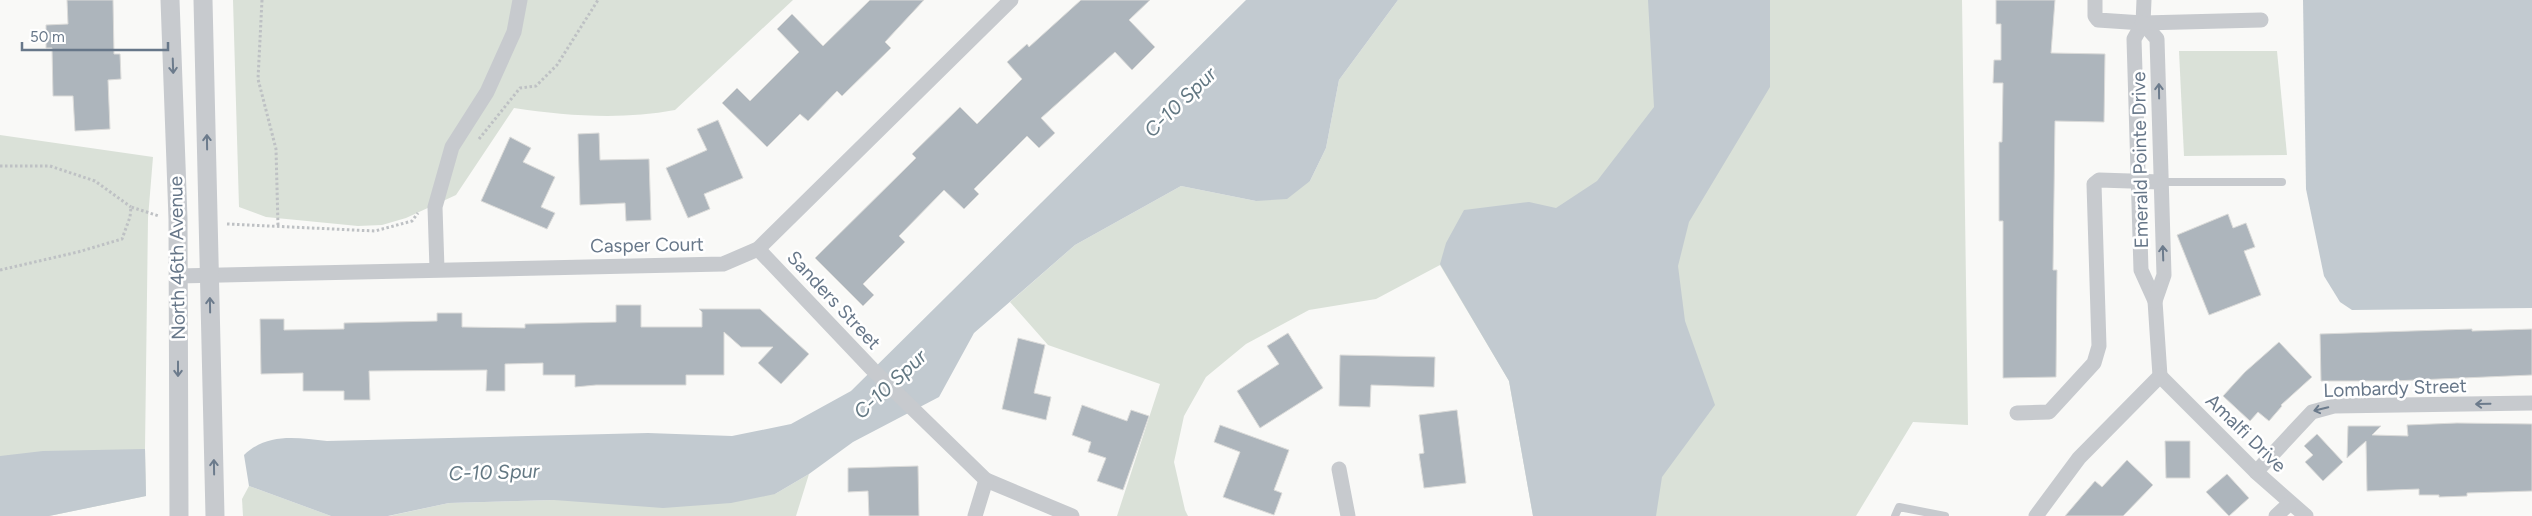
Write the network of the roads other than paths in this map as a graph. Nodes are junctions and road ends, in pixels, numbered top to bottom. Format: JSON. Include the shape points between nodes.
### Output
{"nodes":[{"id":1,"x":170,"y":0,"type":"edge"},
{"id":2,"x":203,"y":0,"type":"edge"},
{"id":3,"x":520,"y":0,"type":"edge"},
{"id":4,"x":1012,"y":0,"type":"edge"},
{"id":5,"x":2095,"y":0,"type":"edge"},
{"id":6,"x":2144,"y":0,"type":"edge"},
{"id":7,"x":2261,"y":20,"type":"dead end"},
{"id":8,"x":2143,"y":23,"type":"junction"},
{"id":9,"x":2138,"y":180,"type":"junction"},
{"id":10,"x":2161,"y":182,"type":"junction"},
{"id":11,"x":2282,"y":182,"type":"dead end"},
{"id":12,"x":758,"y":249,"type":"junction"},
{"id":13,"x":437,"y":269,"type":"junction"},
{"id":14,"x":178,"y":276,"type":"junction"},
{"id":15,"x":210,"y":276,"type":"junction"},
{"id":16,"x":2155,"y":301,"type":"junction"},
{"id":17,"x":2160,"y":376,"type":"junction"},
{"id":18,"x":2532,"y":403,"type":"edge"},
{"id":19,"x":2017,"y":413,"type":"dead end"},
{"id":20,"x":1339,"y":469,"type":"dead end"},
{"id":21,"x":2256,"y":472,"type":"junction"},
{"id":22,"x":986,"y":480,"type":"junction"},
{"id":23,"x":2290,"y":503,"type":"junction"},
{"id":24,"x":179,"y":516,"type":"edge"},
{"id":25,"x":215,"y":516,"type":"edge"},
{"id":26,"x":975,"y":516,"type":"edge"},
{"id":27,"x":1072,"y":516,"type":"edge"},
{"id":28,"x":1348,"y":516,"type":"edge"},
{"id":29,"x":1895,"y":516,"type":"edge"},
{"id":30,"x":1945,"y":516,"type":"edge"},
{"id":31,"x":2036,"y":516,"type":"edge"},
{"id":32,"x":2276,"y":516,"type":"edge"},
{"id":33,"x":2306,"y":516,"type":"edge"}],
"edges":[{"from":1,"to":14,"type":"street","name":"North 46th Avenue","one_way":true},
{"from":15,"to":2,"type":"street","name":"North 46th Avenue","one_way":true},
{"from":3,"to":13,"type":"street","via":[[514,32],[487,92],[452,146],[435,208]]},
{"from":4,"to":12,"type":"street","name":"Casper Court"},
{"from":5,"to":8,"type":"street","via":[[2098,20]]},
{"from":6,"to":8,"type":"street","name":"Emerald Pointe Drive"},
{"from":7,"to":8,"type":"street"},
{"from":8,"to":9,"type":"street","name":"Emerald Pointe Drive","via":[[2134,39]]},
{"from":10,"to":8,"type":"street","name":"Emerald Pointe Drive","one_way":true,"via":[[2157,39]]},
{"from":9,"to":10,"type":"street"},
{"from":9,"to":16,"type":"street","name":"Emerald Pointe Drive","via":[[2141,270]]},
{"from":9,"to":19,"type":"street","via":[[2099,180],[2094,184],[2099,346],[2094,363],[2048,412]]},
{"from":10,"to":11,"type":"lane"},
{"from":16,"to":10,"type":"street","name":"Emerald Pointe Drive","one_way":true,"via":[[2164,274]]},
{"from":12,"to":13,"type":"street","name":"Casper Court","via":[[723,264]]},
{"from":12,"to":22,"type":"street","name":"Sanders Street","via":[[872,369]]},
{"from":13,"to":15,"type":"street","name":"Casper Court"},
{"from":14,"to":15,"type":"street","name":"Casper Court"},
{"from":14,"to":24,"type":"street","name":"North 46th Avenue","one_way":true},
{"from":25,"to":15,"type":"street","name":"North 46th Avenue","one_way":true},
{"from":16,"to":17,"type":"street","name":"Emerald Pointe Drive"},
{"from":17,"to":21,"type":"street","name":"Amalfi Drive"},
{"from":17,"to":31,"type":"street","via":[[2079,458]]},
{"from":18,"to":21,"type":"street","name":"Lombardy Street","one_way":true,"via":[[2326,408],[2312,412]]},
{"from":20,"to":28,"type":"street"},
{"from":21,"to":23,"type":"street","name":"Amalfi Drive"},
{"from":22,"to":26,"type":"street"},
{"from":22,"to":27,"type":"street","name":"Sanders Street"},
{"from":23,"to":32,"type":"street"},
{"from":23,"to":33,"type":"street","name":"Amalfi Drive"},
{"from":29,"to":30,"type":"lane","via":[[1899,507]]}]}
